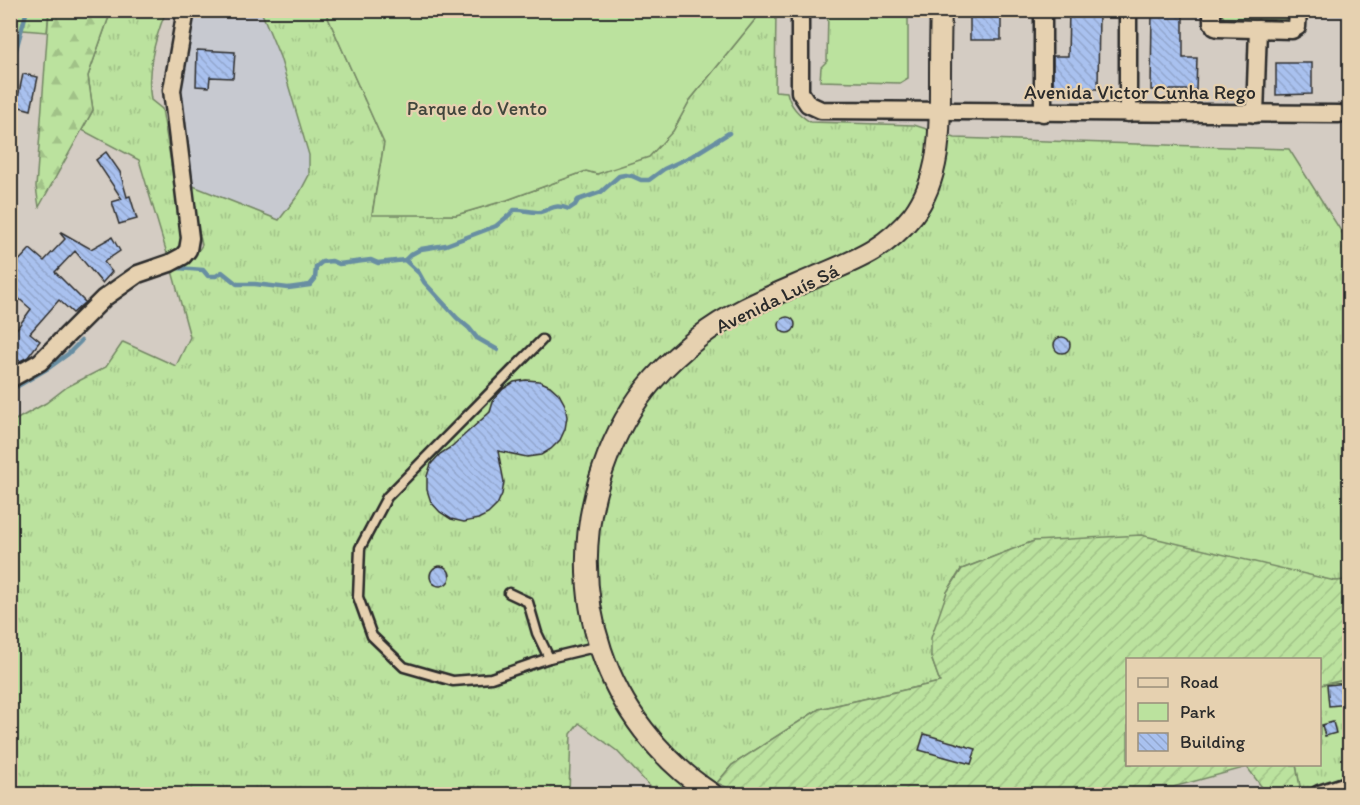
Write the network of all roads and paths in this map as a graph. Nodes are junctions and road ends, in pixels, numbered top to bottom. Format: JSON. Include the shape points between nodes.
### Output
{"nodes":[{"id":1,"x":186,"y":10,"type":"edge"},
{"id":2,"x":800,"y":10,"type":"edge"},
{"id":3,"x":940,"y":10,"type":"edge"},
{"id":4,"x":1043,"y":10,"type":"edge"},
{"id":5,"x":1128,"y":10,"type":"edge"},
{"id":6,"x":1212,"y":10,"type":"edge"},
{"id":7,"x":1298,"y":10,"type":"edge"},
{"id":8,"x":1258,"y":29,"type":"junction"},
{"id":9,"x":940,"y":111,"type":"junction"},
{"id":10,"x":1043,"y":112,"type":"junction"},
{"id":11,"x":1128,"y":113,"type":"junction"},
{"id":12,"x":1256,"y":114,"type":"junction"},
{"id":13,"x":1339,"y":114,"type":"dead end"},
{"id":14,"x":542,"y":340,"type":"dead end"},
{"id":15,"x":10,"y":379,"type":"edge"},
{"id":16,"x":509,"y":593,"type":"dead end"},
{"id":17,"x":599,"y":646,"type":"junction"},
{"id":18,"x":549,"y":658,"type":"junction"},
{"id":19,"x":1350,"y":784,"type":"edge"},
{"id":20,"x":712,"y":795,"type":"edge"},
{"id":21,"x":1319,"y":795,"type":"edge"}],
"edges":[{"from":1,"to":15,"type":"street","via":[[172,90],[190,238],[188,250],[170,263],[138,274],[104,298],[40,362]]},
{"from":2,"to":9,"type":"street","name":"Avenida Victor Cunha Rego","via":[[800,92],[808,104],[821,111]]},
{"from":3,"to":9,"type":"street","name":"Avenida Luís Sá"},
{"from":4,"to":10,"type":"street"},
{"from":5,"to":11,"type":"street"},
{"from":6,"to":8,"type":"street","via":[[1215,27]]},
{"from":7,"to":8,"type":"street","via":[[1295,29]]},
{"from":8,"to":12,"type":"street"},
{"from":9,"to":10,"type":"street","name":"Avenida Victor Cunha Rego"},
{"from":9,"to":17,"type":"street","name":"Avenida Luís Sá","via":[[935,168],[928,189],[900,230],[882,246],[852,262],[727,319],[672,361],[635,403],[610,449],[589,521],[587,582]]},
{"from":10,"to":11,"type":"street","name":"Avenida Victor Cunha Rego"},
{"from":11,"to":12,"type":"street","name":"Avenida Victor Cunha Rego"},
{"from":12,"to":13,"type":"street","name":"Avenida Victor Cunha Rego"},
{"from":14,"to":18,"type":"lane","via":[[387,498],[360,548],[358,597],[372,636],[404,667],[453,681],[491,678]]},
{"from":16,"to":18,"type":"lane","via":[[528,602]]},
{"from":17,"to":18,"type":"lane"},
{"from":17,"to":20,"type":"street","name":"Avenida Luís Sá","via":[[618,692],[644,731],[676,766]]},
{"from":19,"to":21,"type":"street"}]}
